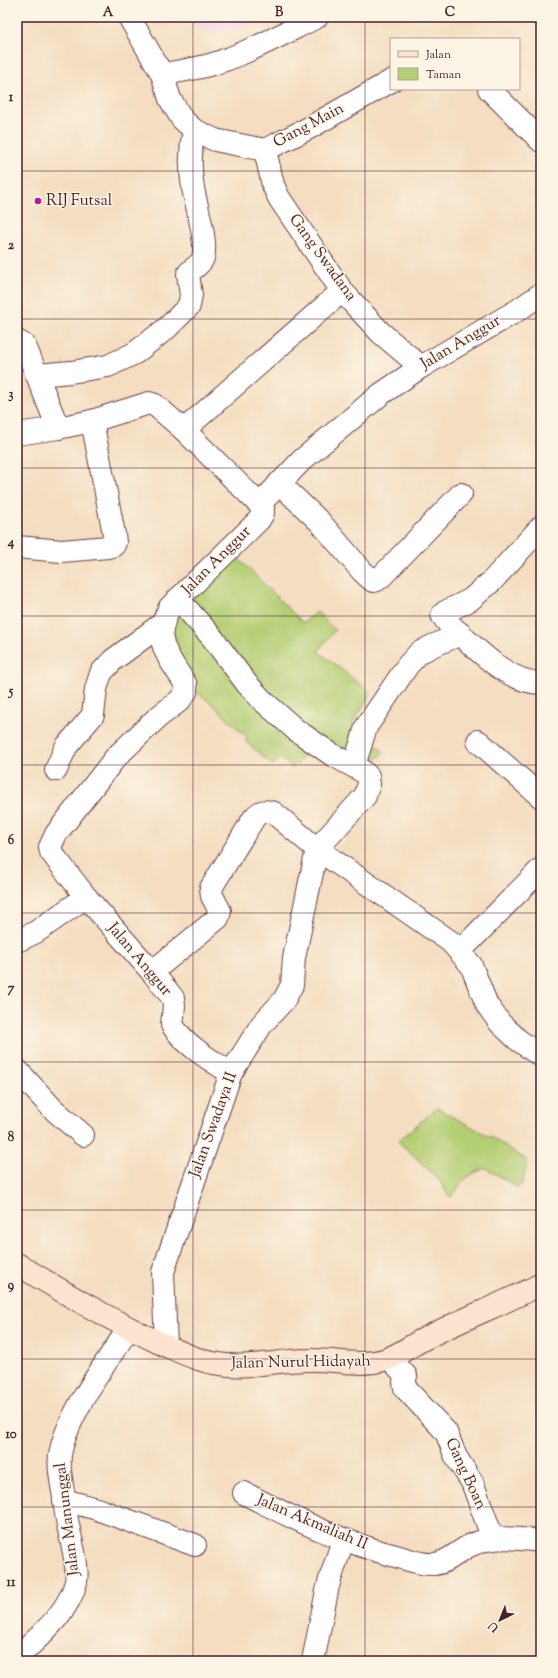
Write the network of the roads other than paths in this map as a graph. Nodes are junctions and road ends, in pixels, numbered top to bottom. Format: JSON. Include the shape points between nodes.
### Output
{"nodes":[{"id":1,"x":129,"y":17,"type":"edge"},
{"id":2,"x":317,"y":17,"type":"edge"},
{"id":3,"x":162,"y":74,"type":"junction"},
{"id":4,"x":390,"y":82,"type":"edge"},
{"id":5,"x":490,"y":90,"type":"edge"},
{"id":6,"x":194,"y":130,"type":"junction"},
{"id":7,"x":541,"y":141,"type":"edge"},
{"id":8,"x":264,"y":150,"type":"junction"},
{"id":9,"x":342,"y":291,"type":"junction"},
{"id":10,"x":541,"y":294,"type":"edge"},
{"id":11,"x":17,"y":342,"type":"edge"},
{"id":12,"x":421,"y":367,"type":"junction"},
{"id":13,"x":37,"y":375,"type":"junction"},
{"id":14,"x":92,"y":421,"type":"junction"},
{"id":15,"x":58,"y":428,"type":"junction"},
{"id":16,"x":184,"y":430,"type":"junction"},
{"id":17,"x":17,"y":434,"type":"edge"},
{"id":18,"x":279,"y":483,"type":"junction"},
{"id":19,"x":461,"y":494,"type":"dead end"},
{"id":20,"x":260,"y":504,"type":"junction"},
{"id":21,"x":541,"y":528,"type":"edge"},
{"id":22,"x":17,"y":547,"type":"edge"},
{"id":23,"x":178,"y":599,"type":"junction"},
{"id":24,"x":163,"y":623,"type":"junction"},
{"id":25,"x":461,"y":634,"type":"junction"},
{"id":26,"x":541,"y":682,"type":"edge"},
{"id":27,"x":478,"y":741,"type":"dead end"},
{"id":28,"x":354,"y":766,"type":"junction"},
{"id":29,"x":56,"y":770,"type":"dead end"},
{"id":30,"x":541,"y":797,"type":"edge"},
{"id":31,"x":317,"y":849,"type":"junction"},
{"id":32,"x":541,"y":869,"type":"edge"},
{"id":33,"x":86,"y":898,"type":"junction"},
{"id":34,"x":17,"y":942,"type":"edge"},
{"id":35,"x":460,"y":951,"type":"junction"},
{"id":36,"x":152,"y":972,"type":"junction"},
{"id":37,"x":541,"y":1056,"type":"edge"},
{"id":38,"x":17,"y":1070,"type":"edge"},
{"id":39,"x":231,"y":1073,"type":"junction"},
{"id":40,"x":83,"y":1135,"type":"dead end"},
{"id":41,"x":17,"y":1264,"type":"edge"},
{"id":42,"x":541,"y":1284,"type":"edge"},
{"id":43,"x":129,"y":1328,"type":"junction"},
{"id":44,"x":166,"y":1346,"type":"junction"},
{"id":45,"x":390,"y":1358,"type":"junction"},
{"id":46,"x":244,"y":1493,"type":"dead end"},
{"id":47,"x":64,"y":1500,"type":"junction"},
{"id":48,"x":493,"y":1539,"type":"junction"},
{"id":49,"x":343,"y":1540,"type":"junction"},
{"id":50,"x":541,"y":1541,"type":"edge"},
{"id":51,"x":195,"y":1545,"type":"dead end"},
{"id":52,"x":17,"y":1658,"type":"edge"},
{"id":53,"x":313,"y":1661,"type":"edge"}],
"edges":[{"from":1,"to":3,"type":"street","name":"Gang Main"},
{"from":2,"to":3,"type":"street","via":[[222,61]]},
{"from":3,"to":6,"type":"street","name":"Gang Main","via":[[170,99],[182,119]]},
{"from":4,"to":8,"type":"street","name":"Gang Main","via":[[309,128]]},
{"from":5,"to":7,"type":"street"},
{"from":6,"to":8,"type":"street","name":"Gang Main","via":[[215,140]]},
{"from":6,"to":13,"type":"street","via":[[191,145],[193,188],[200,212],[203,254],[200,263],[188,274],[192,301],[190,306],[167,328],[134,353],[108,366]]},
{"from":8,"to":9,"type":"street","name":"Gang Swadana","via":[[279,198]]},
{"from":9,"to":12,"type":"street","name":"Gang Swadana","via":[[381,333]]},
{"from":9,"to":16,"type":"street"},
{"from":10,"to":12,"type":"street","name":"Jalan Anggur"},
{"from":11,"to":13,"type":"street","via":[[25,346]]},
{"from":12,"to":18,"type":"street","name":"Jalan Anggur","via":[[352,417]]},
{"from":13,"to":15,"type":"street"},
{"from":14,"to":15,"type":"street"},
{"from":14,"to":16,"type":"street","via":[[149,403],[155,405]]},
{"from":14,"to":22,"type":"street","via":[[114,545],[62,551]]},
{"from":15,"to":17,"type":"street"},
{"from":16,"to":20,"type":"street"},
{"from":18,"to":19,"type":"street","via":[[320,522],[373,581],[381,577]]},
{"from":18,"to":20,"type":"street","name":"Jalan Anggur"},
{"from":20,"to":23,"type":"street","name":"Jalan Anggur","via":[[263,513],[259,520]]},
{"from":21,"to":25,"type":"street","via":[[470,600],[442,615]]},
{"from":23,"to":24,"type":"street","name":"Jalan Anggur","via":[[170,607]]},
{"from":23,"to":28,"type":"street","via":[[211,636],[246,684],[263,701],[296,730]]},
{"from":24,"to":29,"type":"street","via":[[113,660],[101,673],[93,715],[66,747]]},
{"from":24,"to":33,"type":"street","name":"Jalan Anggur","via":[[162,644],[186,685],[186,692],[116,757],[56,834],[50,847],[51,852]]},
{"from":25,"to":26,"type":"street","via":[[500,668],[522,680]]},
{"from":25,"to":28,"type":"street","via":[[419,653],[408,666],[366,727]]},
{"from":27,"to":30,"type":"street"},
{"from":28,"to":31,"type":"street","via":[[368,776],[368,791]]},
{"from":31,"to":35,"type":"street","via":[[451,942]]},
{"from":31,"to":36,"type":"street","via":[[274,813],[266,810],[260,812],[211,888],[220,911],[218,918]]},
{"from":31,"to":39,"type":"street","name":"Jalan Swadaya II","via":[[294,958],[292,985],[284,1000],[262,1024]]},
{"from":32,"to":35,"type":"street"},
{"from":33,"to":34,"type":"street"},
{"from":33,"to":36,"type":"street","name":"Jalan Anggur"},
{"from":35,"to":37,"type":"street","via":[[471,965],[487,1005],[500,1023]]},
{"from":36,"to":39,"type":"street","name":"Jalan Anggur","via":[[173,998],[172,1025],[176,1032]]},
{"from":38,"to":40,"type":"street","via":[[53,1109]]},
{"from":39,"to":44,"type":"street","name":"Jalan Swadaya II","via":[[163,1272]]},
{"from":41,"to":43,"type":"street","name":"Jalan Nurul Hidayah"},
{"from":42,"to":45,"type":"street","name":"Jalan Nurul Hidayah","via":[[422,1339]]},
{"from":43,"to":44,"type":"street","name":"Jalan Nurul Hidayah"},
{"from":43,"to":47,"type":"street","name":"Jalan Manunggal","via":[[65,1434],[59,1464]]},
{"from":44,"to":45,"type":"street","name":"Jalan Nurul Hidayah","via":[[212,1363],[247,1367],[309,1360],[368,1363]]},
{"from":45,"to":48,"type":"street","name":"Gang Boan","via":[[406,1376],[405,1388],[446,1432],[456,1457],[472,1482]]},
{"from":46,"to":49,"type":"street","name":"Jalan Akmaliah II"},
{"from":47,"to":51,"type":"street","via":[[97,1509]]},
{"from":47,"to":52,"type":"street","name":"Jalan Manunggal","via":[[76,1581],[63,1610],[54,1622]]},
{"from":48,"to":49,"type":"street","name":"Jalan Akmaliah II","via":[[468,1547],[446,1561],[436,1564],[425,1564],[381,1553]]},
{"from":48,"to":50,"type":"street","name":"Jalan Akmaliah II","via":[[507,1537]]},
{"from":49,"to":53,"type":"street","via":[[328,1586]]}]}
